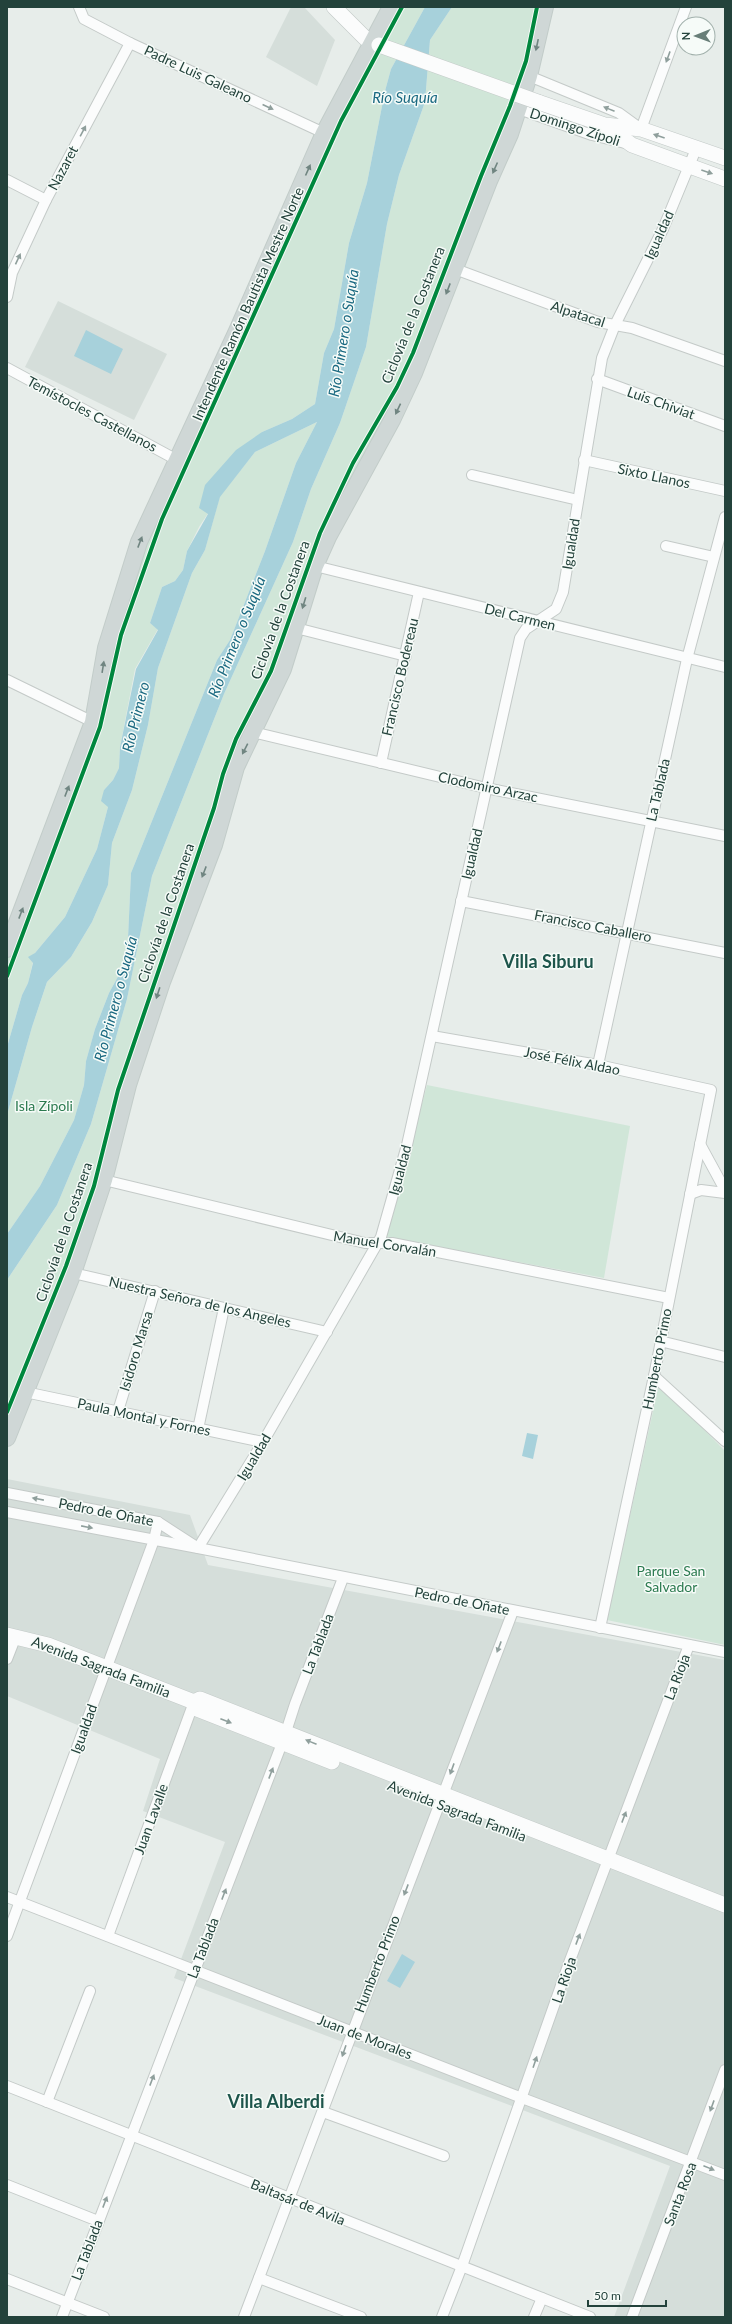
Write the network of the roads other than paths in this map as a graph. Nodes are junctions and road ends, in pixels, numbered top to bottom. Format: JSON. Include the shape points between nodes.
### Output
{"nodes":[{"id":1,"x":80,"y":7,"type":"edge"},
{"id":2,"x":334,"y":7,"type":"edge"},
{"id":3,"x":391,"y":7,"type":"edge"},
{"id":4,"x":545,"y":7,"type":"edge"},
{"id":5,"x":686,"y":7,"type":"edge"},
{"id":6,"x":130,"y":43,"type":"junction"},
{"id":7,"x":375,"y":43,"type":"junction"},
{"id":8,"x":529,"y":76,"type":"junction"},
{"id":9,"x":519,"y":109,"type":"junction"},
{"id":10,"x":605,"y":125,"type":"junction"},
{"id":11,"x":641,"y":130,"type":"junction"},
{"id":12,"x":324,"y":133,"type":"junction"},
{"id":13,"x":632,"y":145,"type":"junction"},
{"id":14,"x":696,"y":148,"type":"junction"},
{"id":15,"x":725,"y":158,"type":"edge"},
{"id":16,"x":688,"y":166,"type":"junction"},
{"id":17,"x":725,"y":179,"type":"edge"},
{"id":18,"x":7,"y":180,"type":"edge"},
{"id":19,"x":46,"y":200,"type":"junction"},
{"id":20,"x":455,"y":270,"type":"junction"},
{"id":21,"x":7,"y":296,"type":"edge"},
{"id":22,"x":615,"y":325,"type":"junction"},
{"id":23,"x":725,"y":361,"type":"edge"},
{"id":24,"x":7,"y":368,"type":"edge"},
{"id":25,"x":597,"y":379,"type":"junction"},
{"id":26,"x":725,"y":426,"type":"edge"},
{"id":27,"x":177,"y":460,"type":"junction"},
{"id":28,"x":584,"y":460,"type":"junction"},
{"id":29,"x":472,"y":476,"type":"dead end"},
{"id":30,"x":725,"y":491,"type":"edge"},
{"id":31,"x":578,"y":500,"type":"junction"},
{"id":32,"x":725,"y":517,"type":"edge"},
{"id":33,"x":666,"y":546,"type":"dead end"},
{"id":34,"x":714,"y":557,"type":"junction"},
{"id":35,"x":315,"y":566,"type":"junction"},
{"id":36,"x":420,"y":592,"type":"junction"},
{"id":37,"x":538,"y":621,"type":"junction"},
{"id":38,"x":296,"y":628,"type":"junction"},
{"id":39,"x":406,"y":656,"type":"junction"},
{"id":40,"x":687,"y":659,"type":"junction"},
{"id":41,"x":725,"y":667,"type":"edge"},
{"id":42,"x":7,"y":680,"type":"edge"},
{"id":43,"x":94,"y":722,"type":"junction"},
{"id":44,"x":253,"y":732,"type":"junction"},
{"id":45,"x":381,"y":763,"type":"junction"},
{"id":46,"x":486,"y":788,"type":"junction"},
{"id":47,"x":650,"y":821,"type":"junction"},
{"id":48,"x":725,"y":836,"type":"edge"},
{"id":49,"x":461,"y":900,"type":"junction"},
{"id":50,"x":627,"y":932,"type":"junction"},
{"id":51,"x":7,"y":949,"type":"edge"},
{"id":52,"x":725,"y":953,"type":"edge"},
{"id":53,"x":432,"y":1036,"type":"junction"},
{"id":54,"x":598,"y":1065,"type":"junction"},
{"id":55,"x":710,"y":1090,"type":"joint"},
{"id":56,"x":700,"y":1144,"type":"junction"},
{"id":57,"x":104,"y":1180,"type":"junction"},
{"id":58,"x":725,"y":1190,"type":"edge"},
{"id":59,"x":725,"y":1193,"type":"edge"},
{"id":60,"x":690,"y":1194,"type":"junction"},
{"id":61,"x":378,"y":1243,"type":"junction"},
{"id":62,"x":73,"y":1273,"type":"junction"},
{"id":63,"x":155,"y":1291,"type":"junction"},
{"id":64,"x":669,"y":1298,"type":"junction"},
{"id":65,"x":224,"y":1308,"type":"junction"},
{"id":66,"x":327,"y":1332,"type":"junction"},
{"id":67,"x":660,"y":1341,"type":"junction"},
{"id":68,"x":725,"y":1357,"type":"edge"},
{"id":69,"x":654,"y":1376,"type":"junction"},
{"id":70,"x":25,"y":1392,"type":"junction"},
{"id":71,"x":118,"y":1412,"type":"junction"},
{"id":72,"x":198,"y":1429,"type":"junction"},
{"id":73,"x":7,"y":1438,"type":"edge"},
{"id":74,"x":725,"y":1441,"type":"edge"},
{"id":75,"x":263,"y":1442,"type":"junction"},
{"id":76,"x":7,"y":1493,"type":"edge"},
{"id":77,"x":7,"y":1512,"type":"edge"},
{"id":78,"x":158,"y":1522,"type":"junction"},
{"id":79,"x":154,"y":1540,"type":"junction"},
{"id":80,"x":198,"y":1548,"type":"junction"},
{"id":81,"x":343,"y":1578,"type":"junction"},
{"id":82,"x":513,"y":1611,"type":"junction"},
{"id":83,"x":600,"y":1628,"type":"junction"},
{"id":84,"x":11,"y":1636,"type":"edge"},
{"id":85,"x":689,"y":1645,"type":"junction"},
{"id":86,"x":725,"y":1652,"type":"edge"},
{"id":87,"x":7,"y":1659,"type":"edge"},
{"id":88,"x":106,"y":1667,"type":"junction"},
{"id":89,"x":194,"y":1702,"type":"junction"},
{"id":90,"x":284,"y":1737,"type":"junction"},
{"id":91,"x":441,"y":1799,"type":"junction"},
{"id":92,"x":607,"y":1864,"type":"junction"},
{"id":93,"x":7,"y":1897,"type":"edge"},
{"id":94,"x":21,"y":1902,"type":"junction"},
{"id":95,"x":725,"y":1905,"type":"edge"},
{"id":96,"x":725,"y":1915,"type":"edge"},
{"id":97,"x":7,"y":1936,"type":"edge"},
{"id":98,"x":108,"y":1936,"type":"junction"},
{"id":99,"x":194,"y":1971,"type":"junction"},
{"id":100,"x":90,"y":1991,"type":"dead end"},
{"id":101,"x":351,"y":2032,"type":"junction"},
{"id":102,"x":725,"y":2070,"type":"edge"},
{"id":103,"x":7,"y":2086,"type":"edge"},
{"id":104,"x":522,"y":2098,"type":"junction"},
{"id":105,"x":47,"y":2102,"type":"junction"},
{"id":106,"x":323,"y":2112,"type":"junction"},
{"id":107,"x":131,"y":2135,"type":"junction"},
{"id":108,"x":444,"y":2156,"type":"dead end"},
{"id":109,"x":692,"y":2162,"type":"junction"},
{"id":110,"x":725,"y":2175,"type":"edge"},
{"id":111,"x":7,"y":2185,"type":"edge"},
{"id":112,"x":290,"y":2199,"type":"junction"},
{"id":113,"x":98,"y":2221,"type":"junction"},
{"id":114,"x":462,"y":2266,"type":"junction"},
{"id":115,"x":259,"y":2278,"type":"junction"},
{"id":116,"x":7,"y":2279,"type":"edge"},
{"id":117,"x":542,"y":2298,"type":"junction"},
{"id":118,"x":67,"y":2302,"type":"junction"},
{"id":119,"x":62,"y":2317,"type":"edge"},
{"id":120,"x":104,"y":2317,"type":"edge"},
{"id":121,"x":244,"y":2317,"type":"edge"},
{"id":122,"x":361,"y":2317,"type":"edge"},
{"id":123,"x":442,"y":2317,"type":"edge"},
{"id":124,"x":534,"y":2317,"type":"edge"},
{"id":125,"x":590,"y":2317,"type":"edge"},
{"id":126,"x":632,"y":2317,"type":"edge"}],
"edges":[{"from":1,"to":6,"type":"street","name":"Padre Luis Galeano","via":[[84,19]]},
{"from":2,"to":7,"type":"main road","via":[[357,31]]},
{"from":3,"to":7,"type":"main road","name":"Intendente Ramón Bautista Mestre Norte"},
{"from":4,"to":8,"type":"main road","one_way":true},
{"from":5,"to":11,"type":"street","one_way":true},
{"from":6,"to":12,"type":"street","name":"Padre Luis Galeano","one_way":true},
{"from":19,"to":6,"type":"street","name":"Nazaret","one_way":true},
{"from":7,"to":10,"type":"main road","name":"Domingo Zípoli","bridge":true},
{"from":7,"to":12,"type":"main road","name":"Intendente Ramón Bautista Mestre Norte"},
{"from":8,"to":9,"type":"main road"},
{"from":11,"to":8,"type":"street","one_way":true,"via":[[619,113]]},
{"from":9,"to":13,"type":"street","name":"Domingo Zípoli","via":[[592,135]]},
{"from":9,"to":20,"type":"main road","one_way":true},
{"from":10,"to":11,"type":"main road","name":"Domingo Zípoli"},
{"from":10,"to":13,"type":"main road","name":"Domingo Zípoli"},
{"from":14,"to":11,"type":"main road","name":"Domingo Zípoli","one_way":true},
{"from":27,"to":12,"type":"main road","name":"Intendente Ramón Bautista Mestre Norte","one_way":true},
{"from":13,"to":16,"type":"main road","name":"Domingo Zípoli"},
{"from":14,"to":15,"type":"main road","name":"Domingo Zípoli"},
{"from":14,"to":16,"type":"street","name":"Igualdad"},
{"from":16,"to":17,"type":"main road","name":"Domingo Zípoli","one_way":true},
{"from":16,"to":22,"type":"street","name":"Igualdad","via":[[652,253]]},
{"from":18,"to":19,"type":"street"},
{"from":21,"to":19,"type":"street","name":"Nazaret","one_way":true,"via":[[12,273]]},
{"from":20,"to":22,"type":"street","name":"Alpatacal","via":[[598,322]]},
{"from":20,"to":35,"type":"main road","one_way":true,"via":[[414,373],[392,420],[328,537]]},
{"from":22,"to":23,"type":"street","name":"Alpatacal","via":[[632,328]]},
{"from":22,"to":25,"type":"street","name":"Igualdad"},
{"from":24,"to":27,"type":"street","name":"Temístocles Castellanos"},
{"from":25,"to":26,"type":"street","name":"Luis Chiviat"},
{"from":25,"to":28,"type":"street","name":"Igualdad"},
{"from":43,"to":27,"type":"main road","name":"Intendente Ramón Bautista Mestre Norte","one_way":true,"via":[[106,648],[116,612],[139,542]]},
{"from":28,"to":30,"type":"street","name":"Sixto Llanos"},
{"from":28,"to":31,"type":"street","name":"Igualdad"},
{"from":29,"to":31,"type":"street"},
{"from":31,"to":37,"type":"street","name":"Igualdad","via":[[563,592],[556,609]]},
{"from":32,"to":34,"type":"street","name":"La Tablada"},
{"from":33,"to":34,"type":"street"},
{"from":34,"to":40,"type":"street","name":"La Tablada"},
{"from":35,"to":36,"type":"street","name":"Del Carmen"},
{"from":35,"to":38,"type":"main road","one_way":true},
{"from":36,"to":37,"type":"street","name":"Del Carmen"},
{"from":36,"to":39,"type":"street","name":"Francisco Bodereau"},
{"from":37,"to":40,"type":"street","name":"Del Carmen"},
{"from":37,"to":46,"type":"street","name":"Igualdad","via":[[526,628],[520,638]]},
{"from":38,"to":39,"type":"street"},
{"from":38,"to":44,"type":"main road","via":[[283,670]]},
{"from":39,"to":45,"type":"street","name":"Francisco Bodereau"},
{"from":40,"to":41,"type":"street","name":"Del Carmen"},
{"from":40,"to":47,"type":"street","name":"La Tablada"},
{"from":42,"to":43,"type":"street"},
{"from":51,"to":43,"type":"main road","name":"Intendente Ramón Bautista Mestre Norte","one_way":true},
{"from":44,"to":45,"type":"street","name":"Clodomiro Arzac"},
{"from":44,"to":57,"type":"main road","one_way":true,"via":[[236,766],[214,845],[157,997],[128,1085]]},
{"from":45,"to":46,"type":"street","name":"Clodomiro Arzac"},
{"from":46,"to":47,"type":"street","name":"Clodomiro Arzac"},
{"from":46,"to":49,"type":"street","name":"Igualdad"},
{"from":47,"to":48,"type":"street","name":"Clodomiro Arzac"},
{"from":47,"to":50,"type":"street","name":"La Tablada"},
{"from":49,"to":50,"type":"street","name":"Francisco Caballero"},
{"from":49,"to":53,"type":"street","name":"Igualdad"},
{"from":50,"to":52,"type":"street","name":"Francisco Caballero"},
{"from":50,"to":54,"type":"street","name":"La Tablada"},
{"from":53,"to":54,"type":"street","name":"José Félix Aldao"},
{"from":53,"to":61,"type":"street","name":"Igualdad","via":[[407,1145]]},
{"from":54,"to":55,"type":"street","name":"José Félix Aldao"},
{"from":55,"to":56,"type":"street","name":"Humberto Primo"},
{"from":56,"to":58,"type":"street"},
{"from":56,"to":60,"type":"street","name":"Humberto Primo"},
{"from":57,"to":61,"type":"street","name":"Manuel Corvalán","via":[[364,1243]]},
{"from":57,"to":62,"type":"main road"},
{"from":59,"to":60,"type":"street","via":[[701,1190]]},
{"from":60,"to":64,"type":"street","name":"Humberto Primo"},
{"from":61,"to":64,"type":"street","name":"Manuel Corvalán","via":[[392,1243]]},
{"from":61,"to":66,"type":"street","name":"Igualdad"},
{"from":62,"to":63,"type":"street","name":"Nuestra Señora de los Angeles"},
{"from":62,"to":70,"type":"main road"},
{"from":63,"to":65,"type":"street","name":"Nuestra Señora de los Angeles"},
{"from":63,"to":71,"type":"street","name":"Isidoro Marsa"},
{"from":64,"to":67,"type":"street","name":"Humberto Primo"},
{"from":65,"to":66,"type":"street","name":"Nuestra Señora de los Angeles"},
{"from":65,"to":72,"type":"street"},
{"from":66,"to":75,"type":"street","name":"Igualdad"},
{"from":67,"to":68,"type":"street"},
{"from":67,"to":69,"type":"street","name":"Humberto Primo"},
{"from":69,"to":74,"type":"street"},
{"from":69,"to":83,"type":"street","name":"Humberto Primo"},
{"from":70,"to":71,"type":"street","name":"Paula Montal y Fornes"},
{"from":70,"to":73,"type":"main road"},
{"from":71,"to":72,"type":"street","name":"Paula Montal y Fornes"},
{"from":72,"to":75,"type":"street","name":"Paula Montal y Fornes"},
{"from":75,"to":80,"type":"street","name":"Igualdad"},
{"from":78,"to":76,"type":"street","name":"Pedro de Oñate","one_way":true},
{"from":77,"to":79,"type":"street","name":"Pedro de Oñate","one_way":true},
{"from":78,"to":79,"type":"street","name":"Igualdad"},
{"from":78,"to":80,"type":"street","name":"Pedro de Oñate"},
{"from":79,"to":80,"type":"street","name":"Pedro de Oñate"},
{"from":79,"to":88,"type":"street","name":"Igualdad"},
{"from":80,"to":81,"type":"street","name":"Pedro de Oñate"},
{"from":81,"to":82,"type":"street","name":"Pedro de Oñate"},
{"from":81,"to":90,"type":"street","name":"La Tablada"},
{"from":82,"to":83,"type":"street","name":"Pedro de Oñate"},
{"from":82,"to":91,"type":"street","name":"Humberto Primo","one_way":true},
{"from":83,"to":85,"type":"street","name":"Pedro de Oñate"},
{"from":84,"to":87,"type":"street"},
{"from":84,"to":88,"type":"main road","name":"Avenida Sagrada Familia","via":[[34,1640]]},
{"from":85,"to":86,"type":"street","name":"Pedro de Oñate"},
{"from":92,"to":85,"type":"street","name":"La Rioja","one_way":true},
{"from":88,"to":89,"type":"main road","name":"Avenida Sagrada Familia"},
{"from":88,"to":94,"type":"street","name":"Igualdad"},
{"from":89,"to":90,"type":"main road","name":"Avenida Sagrada Familia","via":[[200,1699]]},
{"from":89,"to":98,"type":"street","name":"Juan Lavalle"},
{"from":90,"to":91,"type":"main road","name":"Avenida Sagrada Familia"},
{"from":99,"to":90,"type":"street","name":"La Tablada","one_way":true},
{"from":91,"to":92,"type":"main road","name":"Avenida Sagrada Familia"},
{"from":91,"to":101,"type":"street","name":"Humberto Primo","one_way":true},
{"from":92,"to":95,"type":"main road","name":"Avenida Sagrada Familia"},
{"from":92,"to":96,"type":"main road","name":"Avenida Sagrada Familia"},
{"from":104,"to":92,"type":"street","name":"La Rioja","one_way":true},
{"from":93,"to":94,"type":"street","name":"Juan de Morales"},
{"from":94,"to":97,"type":"street","name":"Igualdad"},
{"from":94,"to":98,"type":"street","name":"Juan de Morales"},
{"from":98,"to":99,"type":"street","name":"Juan de Morales"},
{"from":99,"to":101,"type":"street","name":"Juan de Morales"},
{"from":107,"to":99,"type":"street","name":"La Tablada","one_way":true},
{"from":100,"to":105,"type":"street"},
{"from":101,"to":104,"type":"street","name":"Juan de Morales"},
{"from":101,"to":106,"type":"street","name":"Humberto Primo","one_way":true},
{"from":102,"to":109,"type":"street","name":"Santa Rosa","one_way":true},
{"from":103,"to":105,"type":"street","name":"Baltasár de Avila"},
{"from":104,"to":109,"type":"street","name":"Juan de Morales"},
{"from":104,"to":114,"type":"street","name":"La Rioja"},
{"from":105,"to":107,"type":"street","name":"Baltasár de Avila"},
{"from":106,"to":108,"type":"street"},
{"from":106,"to":112,"type":"street","name":"Humberto Primo"},
{"from":107,"to":112,"type":"street","name":"Baltasár de Avila"},
{"from":113,"to":107,"type":"street","name":"La Tablada","one_way":true},
{"from":109,"to":110,"type":"street","name":"Juan de Morales","one_way":true},
{"from":109,"to":126,"type":"street","name":"Santa Rosa"},
{"from":111,"to":113,"type":"street"},
{"from":112,"to":114,"type":"street","name":"Baltasár de Avila"},
{"from":112,"to":115,"type":"street","name":"Humberto Primo"},
{"from":113,"to":118,"type":"street","name":"La Tablada"},
{"from":114,"to":117,"type":"street","name":"Baltasár de Avila"},
{"from":114,"to":123,"type":"street","name":"La Rioja"},
{"from":115,"to":121,"type":"street","name":"Humberto Primo"},
{"from":115,"to":122,"type":"street"},
{"from":116,"to":118,"type":"street"},
{"from":117,"to":124,"type":"street"},
{"from":117,"to":125,"type":"street","name":"Baltasár de Avila"},
{"from":118,"to":119,"type":"street","name":"La Tablada"},
{"from":118,"to":120,"type":"street"}]}
